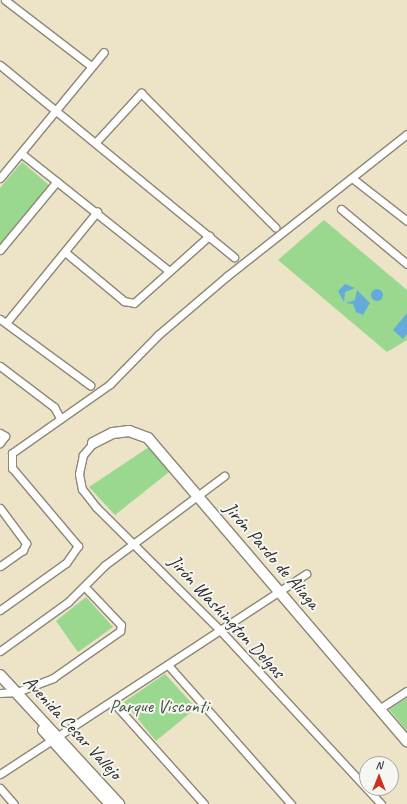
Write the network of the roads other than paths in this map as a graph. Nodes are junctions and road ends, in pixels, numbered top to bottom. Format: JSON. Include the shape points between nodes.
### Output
{"nodes":[{"id":1,"x":5,"y":0,"type":"edge"},
{"id":2,"x":104,"y":52,"type":"dead end"},
{"id":3,"x":0,"y":65,"type":"edge"},
{"id":4,"x":90,"y":66,"type":"junction"},
{"id":5,"x":57,"y":110,"type":"junction"},
{"id":6,"x":407,"y":134,"type":"edge"},
{"id":7,"x":96,"y":142,"type":"junction"},
{"id":8,"x":22,"y":154,"type":"junction"},
{"id":9,"x":0,"y":178,"type":"edge"},
{"id":10,"x":352,"y":178,"type":"junction"},
{"id":11,"x":57,"y":181,"type":"junction"},
{"id":12,"x":341,"y":210,"type":"dead end"},
{"id":13,"x":97,"y":212,"type":"junction"},
{"id":14,"x":407,"y":221,"type":"edge"},
{"id":15,"x":275,"y":227,"type":"dead end"},
{"id":16,"x":209,"y":236,"type":"junction"},
{"id":17,"x":0,"y":250,"type":"edge"},
{"id":18,"x":65,"y":252,"type":"junction"},
{"id":19,"x":234,"y":257,"type":"dead end"},
{"id":20,"x":407,"y":264,"type":"edge"},
{"id":21,"x":169,"y":271,"type":"junction"},
{"id":22,"x":0,"y":319,"type":"edge"},
{"id":23,"x":6,"y":323,"type":"junction"},
{"id":24,"x":0,"y":366,"type":"edge"},
{"id":25,"x":90,"y":385,"type":"dead end"},
{"id":26,"x":60,"y":418,"type":"junction"},
{"id":27,"x":0,"y":433,"type":"edge"},
{"id":28,"x":0,"y":443,"type":"edge"},
{"id":29,"x":93,"y":443,"type":"joint"},
{"id":30,"x":224,"y":476,"type":"dead end"},
{"id":31,"x":198,"y":496,"type":"junction"},
{"id":32,"x":0,"y":508,"type":"edge"},
{"id":33,"x":134,"y":544,"type":"junction"},
{"id":34,"x":0,"y":566,"type":"edge"},
{"id":35,"x":306,"y":574,"type":"dead end"},
{"id":36,"x":85,"y":586,"type":"junction"},
{"id":37,"x":278,"y":591,"type":"junction"},
{"id":38,"x":0,"y":610,"type":"edge"},
{"id":39,"x":220,"y":630,"type":"junction"},
{"id":40,"x":0,"y":651,"type":"edge"},
{"id":41,"x":168,"y":666,"type":"junction"},
{"id":42,"x":0,"y":675,"type":"edge"},
{"id":43,"x":6,"y":691,"type":"edge"},
{"id":44,"x":407,"y":691,"type":"edge"},
{"id":45,"x":112,"y":701,"type":"junction"},
{"id":46,"x":379,"y":709,"type":"junction"},
{"id":47,"x":55,"y":738,"type":"junction"},
{"id":48,"x":407,"y":741,"type":"edge"},
{"id":49,"x":0,"y":774,"type":"edge"},
{"id":50,"x":0,"y":788,"type":"edge"},
{"id":51,"x":14,"y":804,"type":"edge"},
{"id":52,"x":110,"y":804,"type":"edge"},
{"id":53,"x":119,"y":804,"type":"edge"},
{"id":54,"x":204,"y":804,"type":"edge"},
{"id":55,"x":291,"y":804,"type":"edge"},
{"id":56,"x":381,"y":804,"type":"edge"}],
"edges":[{"from":1,"to":4,"type":"street"},
{"from":2,"to":4,"type":"street"},
{"from":3,"to":5,"type":"street"},
{"from":4,"to":5,"type":"street"},
{"from":5,"to":7,"type":"street"},
{"from":5,"to":8,"type":"street"},
{"from":6,"to":10,"type":"street"},
{"from":7,"to":15,"type":"street","via":[[140,93]]},
{"from":7,"to":16,"type":"street"},
{"from":8,"to":9,"type":"street"},
{"from":8,"to":11,"type":"street"},
{"from":10,"to":14,"type":"street"},
{"from":10,"to":26,"type":"street","via":[[158,335],[110,384]]},
{"from":11,"to":13,"type":"street"},
{"from":11,"to":17,"type":"street"},
{"from":12,"to":20,"type":"street"},
{"from":13,"to":18,"type":"street"},
{"from":13,"to":21,"type":"street"},
{"from":16,"to":19,"type":"street"},
{"from":16,"to":21,"type":"street"},
{"from":18,"to":21,"type":"street","via":[[124,301],[134,303]]},
{"from":18,"to":23,"type":"street"},
{"from":22,"to":23,"type":"street"},
{"from":23,"to":25,"type":"street"},
{"from":24,"to":26,"type":"street","via":[[54,407]]},
{"from":26,"to":38,"type":"street","via":[[12,453],[10,462],[77,543],[78,549],[66,563]]},
{"from":27,"to":28,"type":"street","via":[[5,436]]},
{"from":29,"to":31,"type":"street","name":"Jirón Pardo de Aliaga","via":[[113,433],[129,431],[148,438]]},
{"from":29,"to":33,"type":"street","name":"Jirón Washington Delgas","via":[[83,455],[79,474],[82,489]]},
{"from":30,"to":31,"type":"street"},
{"from":31,"to":33,"type":"street"},
{"from":31,"to":37,"type":"street","name":"Jirón Pardo de Aliaga"},
{"from":32,"to":34,"type":"street","via":[[26,543],[23,550]]},
{"from":33,"to":36,"type":"street","via":[[105,565]]},
{"from":33,"to":39,"type":"street","name":"Jirón Washington Delgas"},
{"from":35,"to":37,"type":"street"},
{"from":36,"to":40,"type":"street"},
{"from":36,"to":43,"type":"street","via":[[121,625],[120,631],[53,678]]},
{"from":37,"to":39,"type":"street"},
{"from":37,"to":46,"type":"street","name":"Jirón Pardo de Aliaga"},
{"from":39,"to":41,"type":"street"},
{"from":39,"to":56,"type":"street","name":"Jirón Washington Delgas"},
{"from":41,"to":45,"type":"street"},
{"from":41,"to":55,"type":"street"},
{"from":42,"to":43,"type":"street","name":"Avenida Cesar Vallejo"},
{"from":43,"to":47,"type":"street","name":"Avenida Cesar Vallejo"},
{"from":44,"to":46,"type":"street"},
{"from":45,"to":47,"type":"street"},
{"from":45,"to":54,"type":"street"},
{"from":46,"to":48,"type":"street","name":"Jirón Pardo de Aliaga"},
{"from":47,"to":49,"type":"street"},
{"from":47,"to":52,"type":"street","name":"Avenida Cesar Vallejo"},
{"from":47,"to":53,"type":"street","name":"Avenida Cesar Vallejo"},
{"from":50,"to":51,"type":"street"}]}
